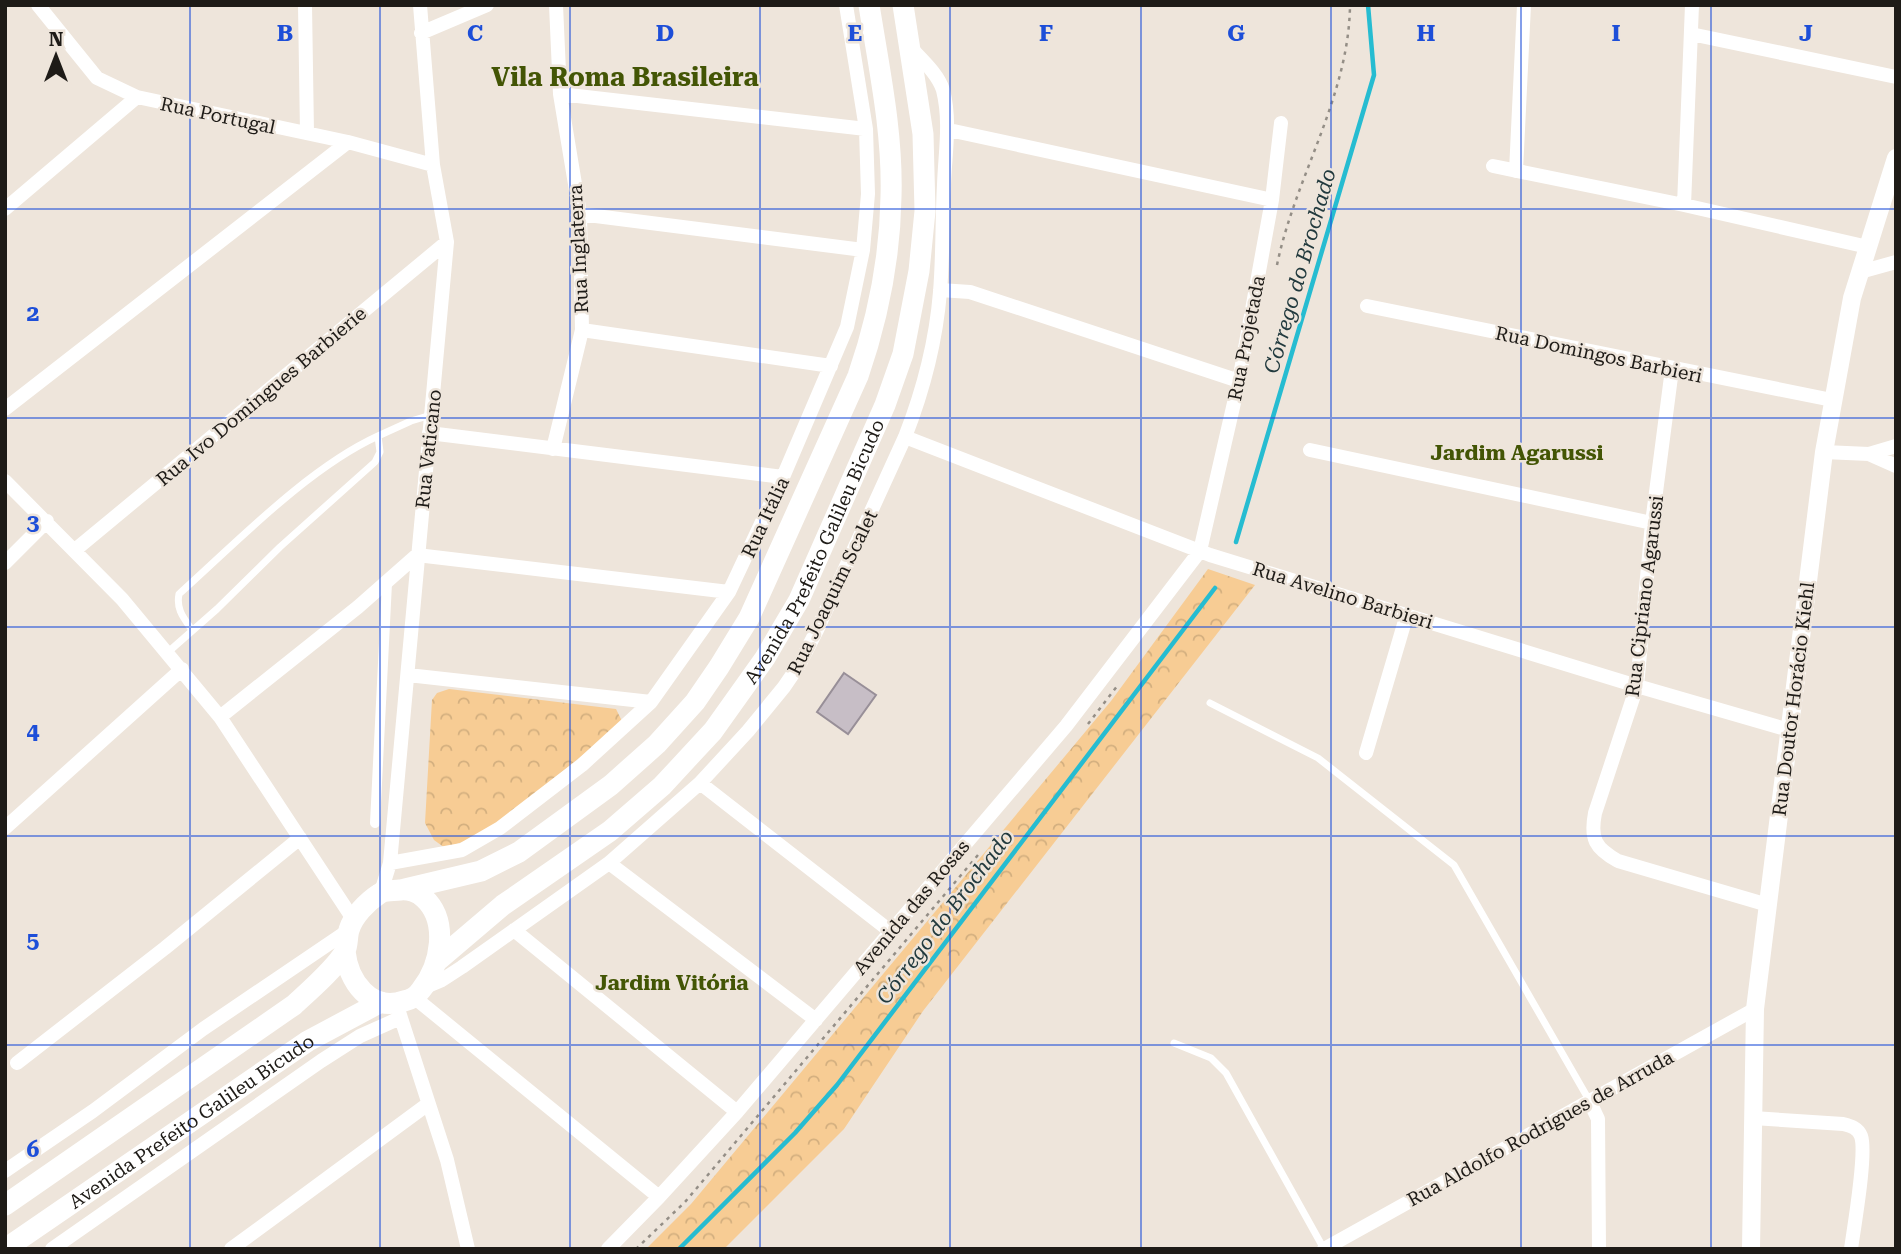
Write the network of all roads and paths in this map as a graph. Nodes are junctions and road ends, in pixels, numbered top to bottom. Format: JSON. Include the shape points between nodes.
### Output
{"nodes":[{"id":1,"x":38,"y":5,"type":"edge"},
{"id":2,"x":305,"y":5,"type":"edge"},
{"id":3,"x":420,"y":5,"type":"edge"},
{"id":4,"x":487,"y":5,"type":"edge"},
{"id":5,"x":556,"y":5,"type":"edge"},
{"id":6,"x":846,"y":5,"type":"edge"},
{"id":7,"x":869,"y":5,"type":"edge"},
{"id":8,"x":903,"y":5,"type":"edge"},
{"id":9,"x":1350,"y":5,"type":"edge"},
{"id":10,"x":1524,"y":5,"type":"edge"},
{"id":11,"x":1692,"y":5,"type":"edge"},
{"id":12,"x":421,"y":33,"type":"junction"},
{"id":13,"x":1691,"y":34,"type":"junction"},
{"id":14,"x":910,"y":46,"type":"junction"},
{"id":15,"x":1896,"y":77,"type":"edge"},
{"id":16,"x":560,"y":94,"type":"junction"},
{"id":17,"x":137,"y":97,"type":"junction"},
{"id":18,"x":1281,"y":123,"type":"dead end"},
{"id":19,"x":866,"y":129,"type":"junction"},
{"id":20,"x":949,"y":130,"type":"junction"},
{"id":21,"x":307,"y":133,"type":"junction"},
{"id":22,"x":348,"y":142,"type":"junction"},
{"id":23,"x":1896,"y":158,"type":"edge"},
{"id":24,"x":433,"y":165,"type":"junction"},
{"id":25,"x":1493,"y":166,"type":"dead end"},
{"id":26,"x":1516,"y":171,"type":"junction"},
{"id":27,"x":1272,"y":200,"type":"junction"},
{"id":28,"x":1684,"y":205,"type":"junction"},
{"id":29,"x":5,"y":209,"type":"edge"},
{"id":30,"x":580,"y":214,"type":"junction"},
{"id":31,"x":447,"y":242,"type":"junction"},
{"id":32,"x":1868,"y":247,"type":"junction"},
{"id":33,"x":863,"y":250,"type":"junction"},
{"id":34,"x":1896,"y":262,"type":"edge"},
{"id":35,"x":1860,"y":272,"type":"junction"},
{"id":36,"x":1275,"y":277,"type":"dead end"},
{"id":37,"x":940,"y":290,"type":"junction"},
{"id":38,"x":1367,"y":306,"type":"dead end"},
{"id":39,"x":582,"y":330,"type":"junction"},
{"id":40,"x":831,"y":366,"type":"junction"},
{"id":41,"x":1672,"y":369,"type":"junction"},
{"id":42,"x":1239,"y":381,"type":"junction"},
{"id":43,"x":1832,"y":400,"type":"junction"},
{"id":44,"x":5,"y":409,"type":"edge"},
{"id":45,"x":431,"y":415,"type":"junction"},
{"id":46,"x":429,"y":433,"type":"junction"},
{"id":47,"x":378,"y":436,"type":"junction"},
{"id":48,"x":905,"y":437,"type":"junction"},
{"id":49,"x":1896,"y":446,"type":"edge"},
{"id":50,"x":552,"y":449,"type":"junction"},
{"id":51,"x":1310,"y":450,"type":"dead end"},
{"id":52,"x":1824,"y":452,"type":"junction"},
{"id":53,"x":1869,"y":454,"type":"junction"},
{"id":54,"x":1896,"y":466,"type":"edge"},
{"id":55,"x":783,"y":477,"type":"junction"},
{"id":56,"x":5,"y":481,"type":"edge"},
{"id":57,"x":47,"y":522,"type":"junction"},
{"id":58,"x":1653,"y":523,"type":"junction"},
{"id":59,"x":75,"y":550,"type":"junction"},
{"id":60,"x":1200,"y":551,"type":"junction"},
{"id":61,"x":417,"y":555,"type":"junction"},
{"id":62,"x":5,"y":563,"type":"edge"},
{"id":63,"x":387,"y":583,"type":"junction"},
{"id":64,"x":729,"y":592,"type":"junction"},
{"id":65,"x":1407,"y":614,"type":"junction"},
{"id":66,"x":192,"y":630,"type":"junction"},
{"id":67,"x":167,"y":653,"type":"junction"},
{"id":68,"x":182,"y":669,"type":"junction"},
{"id":69,"x":408,"y":675,"type":"junction"},
{"id":70,"x":1124,"y":677,"type":"dead end"},
{"id":71,"x":1637,"y":686,"type":"junction"},
{"id":72,"x":651,"y":702,"type":"junction"},
{"id":73,"x":1210,"y":704,"type":"dead end"},
{"id":74,"x":220,"y":717,"type":"junction"},
{"id":75,"x":1088,"y":724,"type":"dead end"},
{"id":76,"x":1789,"y":730,"type":"junction"},
{"id":77,"x":1366,"y":753,"type":"dead end"},
{"id":78,"x":700,"y":783,"type":"junction"},
{"id":79,"x":375,"y":823,"type":"dead end"},
{"id":80,"x":5,"y":828,"type":"edge"},
{"id":81,"x":300,"y":838,"type":"junction"},
{"id":82,"x":981,"y":851,"type":"dead end"},
{"id":83,"x":390,"y":863,"type":"junction"},
{"id":84,"x":610,"y":863,"type":"junction"},
{"id":85,"x":405,"y":889,"type":"junction"},
{"id":86,"x":380,"y":892,"type":"junction"},
{"id":87,"x":1768,"y":905,"type":"junction"},
{"id":88,"x":514,"y":930,"type":"junction"},
{"id":89,"x":890,"y":931,"type":"junction"},
{"id":90,"x":349,"y":933,"type":"junction"},
{"id":91,"x":436,"y":962,"type":"junction"},
{"id":92,"x":403,"y":1002,"type":"junction"},
{"id":93,"x":1755,"y":1009,"type":"junction"},
{"id":94,"x":816,"y":1020,"type":"junction"},
{"id":95,"x":1174,"y":1044,"type":"dead end"},
{"id":96,"x":17,"y":1063,"type":"dead end"},
{"id":97,"x":1588,"y":1100,"type":"junction"},
{"id":98,"x":428,"y":1104,"type":"junction"},
{"id":99,"x":737,"y":1112,"type":"junction"},
{"id":100,"x":1753,"y":1118,"type":"junction"},
{"id":101,"x":5,"y":1171,"type":"edge"},
{"id":102,"x":659,"y":1197,"type":"junction"},
{"id":103,"x":5,"y":1205,"type":"edge"},
{"id":104,"x":5,"y":1249,"type":"edge"},
{"id":105,"x":52,"y":1249,"type":"edge"},
{"id":106,"x":231,"y":1249,"type":"edge"},
{"id":107,"x":468,"y":1249,"type":"edge"},
{"id":108,"x":608,"y":1249,"type":"edge"},
{"id":109,"x":636,"y":1249,"type":"edge"},
{"id":110,"x":1324,"y":1249,"type":"edge"},
{"id":111,"x":1600,"y":1249,"type":"edge"},
{"id":112,"x":1751,"y":1249,"type":"edge"},
{"id":113,"x":1851,"y":1249,"type":"edge"}],
"edges":[{"from":1,"to":17,"type":"street","name":"Rua Portugal","via":[[97,78]]},
{"from":2,"to":21,"type":"street"},
{"from":3,"to":12,"type":"street","name":"Rua Vaticano"},
{"from":4,"to":12,"type":"street"},
{"from":5,"to":16,"type":"street","name":"Rua Inglaterra"},
{"from":6,"to":19,"type":"street","name":"Rua Itália"},
{"from":7,"to":85,"type":"main road","name":"Avenida Prefeito Galileu Bicudo","via":[[883,95],[891,196],[881,298],[858,376],[749,618],[695,702],[611,785],[519,852],[481,872]]},
{"from":8,"to":14,"type":"main road","name":"Avenida Prefeito Galileu Bicudo"},
{"from":9,"to":36,"type":"path","via":[[1344,62]]},
{"from":10,"to":26,"type":"street"},
{"from":11,"to":13,"type":"street"},
{"from":12,"to":24,"type":"street","name":"Rua Vaticano"},
{"from":13,"to":15,"type":"street"},
{"from":13,"to":28,"type":"street"},
{"from":14,"to":20,"type":"street","name":"Rua Joaquim Scalet","via":[[943,89]]},
{"from":14,"to":91,"type":"main road","name":"Avenida Prefeito Galileu Bicudo","via":[[925,176],[924,223],[912,310],[885,405],[799,600],[713,731],[662,786],[610,831],[503,905]]},
{"from":16,"to":19,"type":"street"},
{"from":16,"to":30,"type":"street","name":"Rua Inglaterra"},
{"from":17,"to":21,"type":"street","name":"Rua Portugal"},
{"from":17,"to":29,"type":"street"},
{"from":18,"to":27,"type":"street","name":"Rua Projetada"},
{"from":19,"to":33,"type":"street","name":"Rua Itália","via":[[868,194]]},
{"from":20,"to":27,"type":"street"},
{"from":20,"to":37,"type":"street","name":"Rua Joaquim Scalet"},
{"from":21,"to":22,"type":"street","name":"Rua Portugal"},
{"from":22,"to":24,"type":"street","name":"Rua Portugal"},
{"from":22,"to":44,"type":"street"},
{"from":23,"to":32,"type":"street","name":"Rua Doutor Horácio Kiehl"},
{"from":24,"to":31,"type":"street","name":"Rua Vaticano"},
{"from":25,"to":26,"type":"street"},
{"from":26,"to":28,"type":"street"},
{"from":27,"to":42,"type":"street","name":"Rua Projetada"},
{"from":28,"to":32,"type":"street"},
{"from":30,"to":33,"type":"street"},
{"from":30,"to":39,"type":"street","name":"Rua Inglaterra"},
{"from":31,"to":45,"type":"street","name":"Rua Vaticano"},
{"from":31,"to":59,"type":"street","name":"Rua Ivo Domingues Barbierie"},
{"from":32,"to":35,"type":"street","name":"Rua Doutor Horácio Kiehl"},
{"from":33,"to":40,"type":"street","name":"Rua Itália","via":[[847,327]]},
{"from":34,"to":35,"type":"street"},
{"from":35,"to":43,"type":"street","name":"Rua Doutor Horácio Kiehl"},
{"from":37,"to":42,"type":"street","via":[[970,292]]},
{"from":37,"to":48,"type":"street","name":"Rua Joaquim Scalet","via":[[935,333]]},
{"from":38,"to":41,"type":"street","name":"Rua Domingos Barbieri"},
{"from":39,"to":40,"type":"street"},
{"from":39,"to":50,"type":"street","name":"Rua Inglaterra"},
{"from":40,"to":55,"type":"street","name":"Rua Itália"},
{"from":41,"to":43,"type":"street","name":"Rua Domingos Barbieri"},
{"from":41,"to":58,"type":"street","name":"Rua Cipriano Agarussi"},
{"from":42,"to":60,"type":"street","name":"Rua Projetada"},
{"from":43,"to":52,"type":"street","name":"Rua Doutor Horácio Kiehl"},
{"from":45,"to":46,"type":"street","name":"Rua Vaticano"},
{"from":45,"to":47,"type":"lane"},
{"from":46,"to":50,"type":"street"},
{"from":46,"to":61,"type":"street","name":"Rua Vaticano"},
{"from":47,"to":66,"type":"lane","via":[[380,453],[375,463]]},
{"from":47,"to":66,"type":"lane","via":[[347,452],[303,485],[179,594],[179,611]]},
{"from":48,"to":60,"type":"street","name":"Rua Avelino Barbieri"},
{"from":48,"to":78,"type":"street","name":"Rua Joaquim Scalet","via":[[799,665],[755,723]]},
{"from":49,"to":53,"type":"street"},
{"from":50,"to":55,"type":"street"},
{"from":51,"to":58,"type":"street"},
{"from":52,"to":53,"type":"street"},
{"from":52,"to":76,"type":"street","name":"Rua Doutor Horácio Kiehl"},
{"from":53,"to":54,"type":"street"},
{"from":55,"to":64,"type":"street","name":"Rua Itália"},
{"from":56,"to":57,"type":"street"},
{"from":57,"to":59,"type":"street"},
{"from":57,"to":62,"type":"street"},
{"from":58,"to":71,"type":"street","name":"Rua Cipriano Agarussi"},
{"from":59,"to":67,"type":"street"},
{"from":60,"to":65,"type":"street","name":"Rua Avelino Barbieri"},
{"from":60,"to":89,"type":"street","name":"Avenida das Rosas","via":[[1066,726]]},
{"from":61,"to":63,"type":"street"},
{"from":61,"to":64,"type":"street"},
{"from":61,"to":69,"type":"street","name":"Rua Vaticano"},
{"from":63,"to":74,"type":"street"},
{"from":63,"to":79,"type":"street"},
{"from":64,"to":72,"type":"street","name":"Rua Itália"},
{"from":65,"to":71,"type":"street","name":"Rua Avelino Barbieri"},
{"from":65,"to":77,"type":"street"},
{"from":66,"to":67,"type":"lane"},
{"from":67,"to":68,"type":"street"},
{"from":68,"to":74,"type":"street"},
{"from":68,"to":80,"type":"street"},
{"from":69,"to":72,"type":"street"},
{"from":69,"to":83,"type":"street","name":"Rua Vaticano"},
{"from":70,"to":75,"type":"path"},
{"from":71,"to":76,"type":"street","name":"Rua Avelino Barbieri"},
{"from":71,"to":87,"type":"street","name":"Rua Cipriano Agarussi","via":[[1595,813],[1594,840],[1618,861]]},
{"from":72,"to":83,"type":"street","name":"Rua Itália","via":[[582,765],[500,828],[462,850]]},
{"from":73,"to":97,"type":"lane","via":[[1318,758],[1454,865]]},
{"from":74,"to":81,"type":"street"},
{"from":76,"to":87,"type":"street","name":"Rua Doutor Horácio Kiehl"},
{"from":78,"to":84,"type":"street","name":"Rua Joaquim Scalet"},
{"from":78,"to":89,"type":"street"},
{"from":81,"to":90,"type":"street"},
{"from":81,"to":96,"type":"street"},
{"from":82,"to":109,"type":"path","via":[[685,1202]]},
{"from":83,"to":86,"type":"street","name":"Rua Vaticano"},
{"from":84,"to":88,"type":"street","name":"Rua Joaquim Scalet"},
{"from":84,"to":94,"type":"street"},
{"from":85,"to":86,"type":"main road"},
{"from":85,"to":91,"type":"main road","via":[[421,895],[434,908],[439,925]]},
{"from":86,"to":90,"type":"main road"},
{"from":87,"to":93,"type":"street","name":"Rua Doutor Horácio Kiehl"},
{"from":88,"to":92,"type":"street","name":"Rua Joaquim Scalet"},
{"from":88,"to":99,"type":"street"},
{"from":89,"to":94,"type":"street","name":"Avenida das Rosas"},
{"from":90,"to":92,"type":"main road","via":[[346,963],[356,984],[367,996]]},
{"from":90,"to":101,"type":"street","via":[[203,1029]]},
{"from":90,"to":103,"type":"main road","name":"Avenida Prefeito Galileu Bicudo","via":[[321,979],[294,1005]]},
{"from":91,"to":92,"type":"main road"},
{"from":92,"to":98,"type":"street"},
{"from":92,"to":102,"type":"street"},
{"from":92,"to":104,"type":"main road","name":"Avenida Prefeito Galileu Bicudo","via":[[308,1041]]},
{"from":92,"to":105,"type":"street","name":"Rua Joaquim Scalet"},
{"from":93,"to":97,"type":"street","name":"Rua Aldolfo Rodrigues de Arruda"},
{"from":93,"to":100,"type":"street","name":"Rua Doutor Horácio Kiehl"},
{"from":94,"to":99,"type":"street","name":"Avenida das Rosas"},
{"from":95,"to":110,"type":"lane","via":[[1211,1058],[1226,1073]]},
{"from":97,"to":110,"type":"street","name":"Rua Aldolfo Rodrigues de Arruda"},
{"from":97,"to":111,"type":"street","via":[[1598,1119]]},
{"from":98,"to":106,"type":"street"},
{"from":98,"to":107,"type":"street"},
{"from":99,"to":102,"type":"street","name":"Avenida das Rosas"},
{"from":100,"to":112,"type":"street","name":"Rua Doutor Horácio Kiehl"},
{"from":100,"to":113,"type":"street","via":[[1843,1124],[1861,1135]]},
{"from":102,"to":108,"type":"street","name":"Avenida das Rosas"}]}
